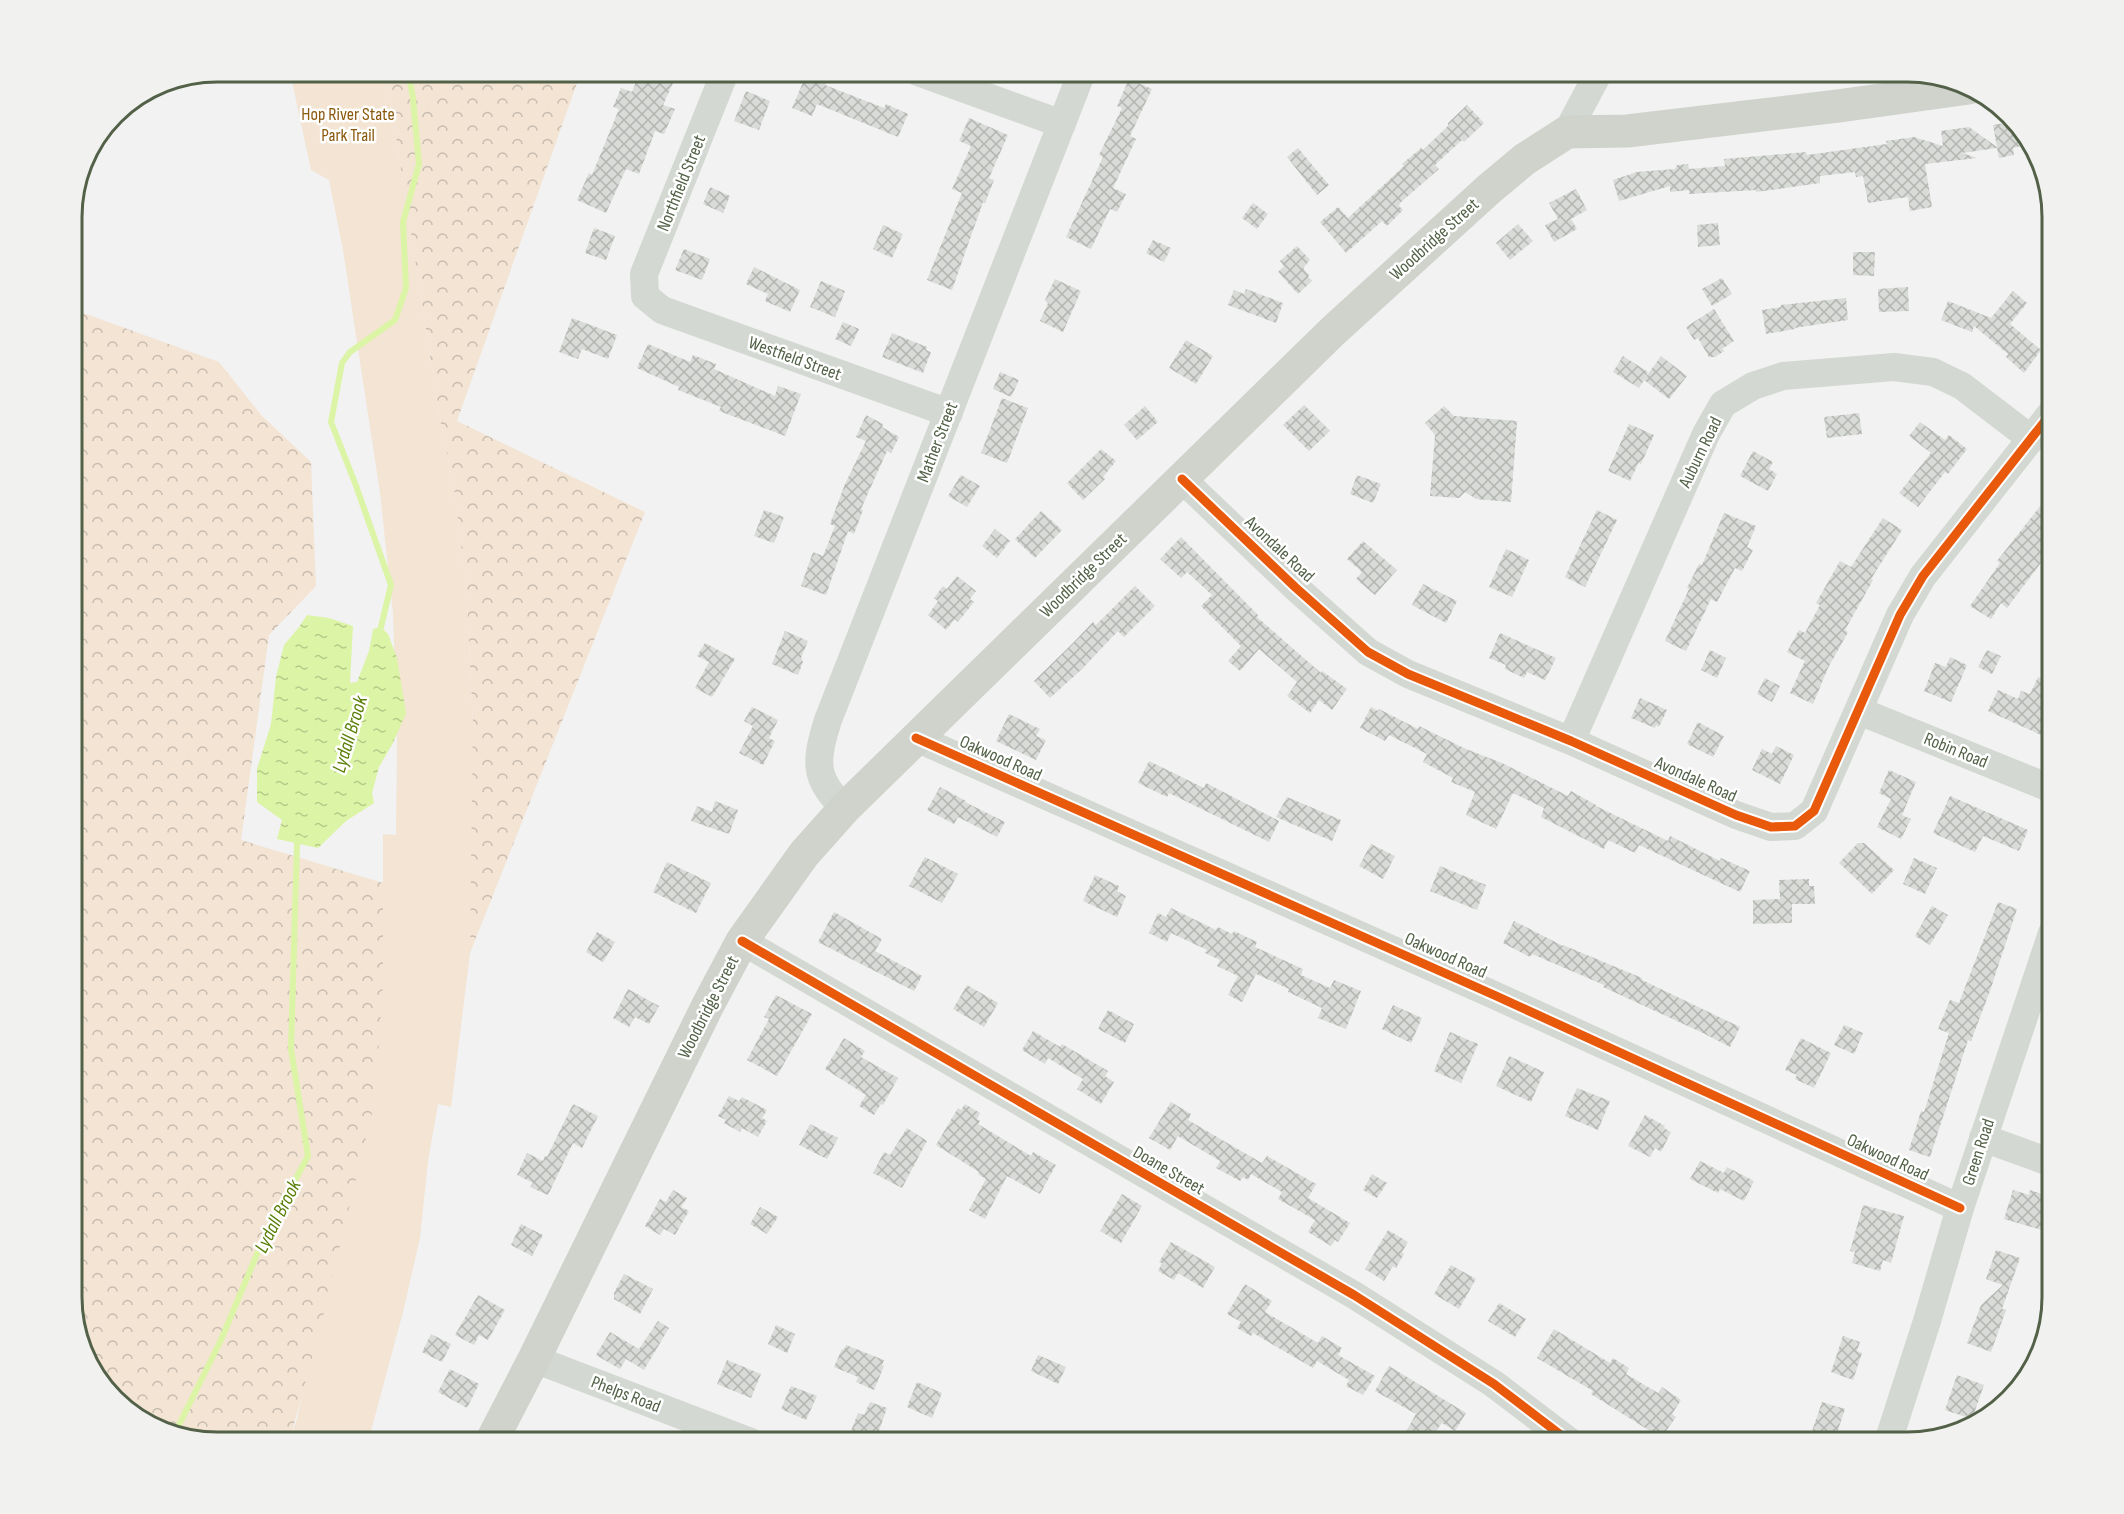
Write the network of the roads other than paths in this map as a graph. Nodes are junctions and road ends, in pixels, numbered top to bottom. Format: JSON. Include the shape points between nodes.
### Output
{"nodes":[{"id":1,"x":1078,"y":82,"type":"edge"},
{"id":2,"x":1594,"y":82,"type":"edge"},
{"id":3,"x":721,"y":83,"type":"edge"},
{"id":4,"x":947,"y":83,"type":"edge"},
{"id":5,"x":1951,"y":90,"type":"edge"},
{"id":6,"x":1062,"y":124,"type":"junction"},
{"id":7,"x":1567,"y":132,"type":"junction"},
{"id":8,"x":645,"y":296,"type":"joint"},
{"id":9,"x":948,"y":413,"type":"junction"},
{"id":10,"x":2042,"y":424,"type":"edge"},
{"id":11,"x":2030,"y":438,"type":"junction"},
{"id":12,"x":1182,"y":479,"type":"junction"},
{"id":13,"x":1859,"y":711,"type":"junction"},
{"id":14,"x":916,"y":738,"type":"junction"},
{"id":15,"x":1571,"y":741,"type":"junction"},
{"id":16,"x":2042,"y":785,"type":"edge"},
{"id":17,"x":845,"y":808,"type":"junction"},
{"id":18,"x":742,"y":941,"type":"junction"},
{"id":19,"x":2042,"y":963,"type":"edge"},
{"id":20,"x":1983,"y":1137,"type":"junction"},
{"id":21,"x":2042,"y":1159,"type":"edge"},
{"id":22,"x":1960,"y":1208,"type":"junction"},
{"id":23,"x":534,"y":1359,"type":"junction"},
{"id":24,"x":496,"y":1432,"type":"edge"},
{"id":25,"x":725,"y":1432,"type":"edge"},
{"id":26,"x":1556,"y":1432,"type":"edge"},
{"id":27,"x":1891,"y":1432,"type":"edge"}],
"edges":[{"from":1,"to":6,"type":"street","name":"Mather Street"},
{"from":2,"to":7,"type":"street"},
{"from":3,"to":8,"type":"street","name":"Northfield Street","via":[[644,274]]},
{"from":4,"to":6,"type":"street"},
{"from":5,"to":7,"type":"main road","via":[[1627,131]]},
{"from":6,"to":9,"type":"street","name":"Mather Street"},
{"from":7,"to":12,"type":"main road","name":"Woodbridge Street","via":[[1525,159],[1480,197],[1333,330]]},
{"from":8,"to":9,"type":"street","name":"Westfield Street","via":[[662,310]]},
{"from":9,"to":17,"type":"street","name":"Mather Street","via":[[819,748],[820,774],[830,795]]},
{"from":10,"to":11,"type":"street","name":"Avondale Road"},
{"from":11,"to":13,"type":"street","name":"Avondale Road","via":[[1923,576],[1900,615]]},
{"from":11,"to":15,"type":"street","name":"Auburn Road","via":[[1962,386],[1933,372],[1894,367],[1783,376],[1753,386],[1723,404],[1706,434]]},
{"from":12,"to":14,"type":"main road","name":"Woodbridge Street"},
{"from":12,"to":15,"type":"street","name":"Avondale Road","via":[[1368,652],[1408,674]]},
{"from":13,"to":15,"type":"street","name":"Avondale Road","via":[[1814,811],[1795,826],[1771,827],[1736,815]]},
{"from":13,"to":16,"type":"street","name":"Robin Road"},
{"from":14,"to":17,"type":"main road","name":"Woodbridge Street"},
{"from":14,"to":22,"type":"street","name":"Oakwood Road"},
{"from":17,"to":18,"type":"main road","name":"Woodbridge Street","via":[[804,854]]},
{"from":18,"to":23,"type":"main road","name":"Woodbridge Street"},
{"from":18,"to":26,"type":"street","name":"Doane Street","via":[[1354,1295],[1494,1384]]},
{"from":19,"to":20,"type":"street","name":"Green Road"},
{"from":20,"to":21,"type":"street"},
{"from":20,"to":22,"type":"street","name":"Green Road"},
{"from":22,"to":27,"type":"street","name":"Green Road"},
{"from":23,"to":24,"type":"main road","name":"Woodbridge Street"},
{"from":23,"to":25,"type":"street","name":"Phelps Road"}]}
